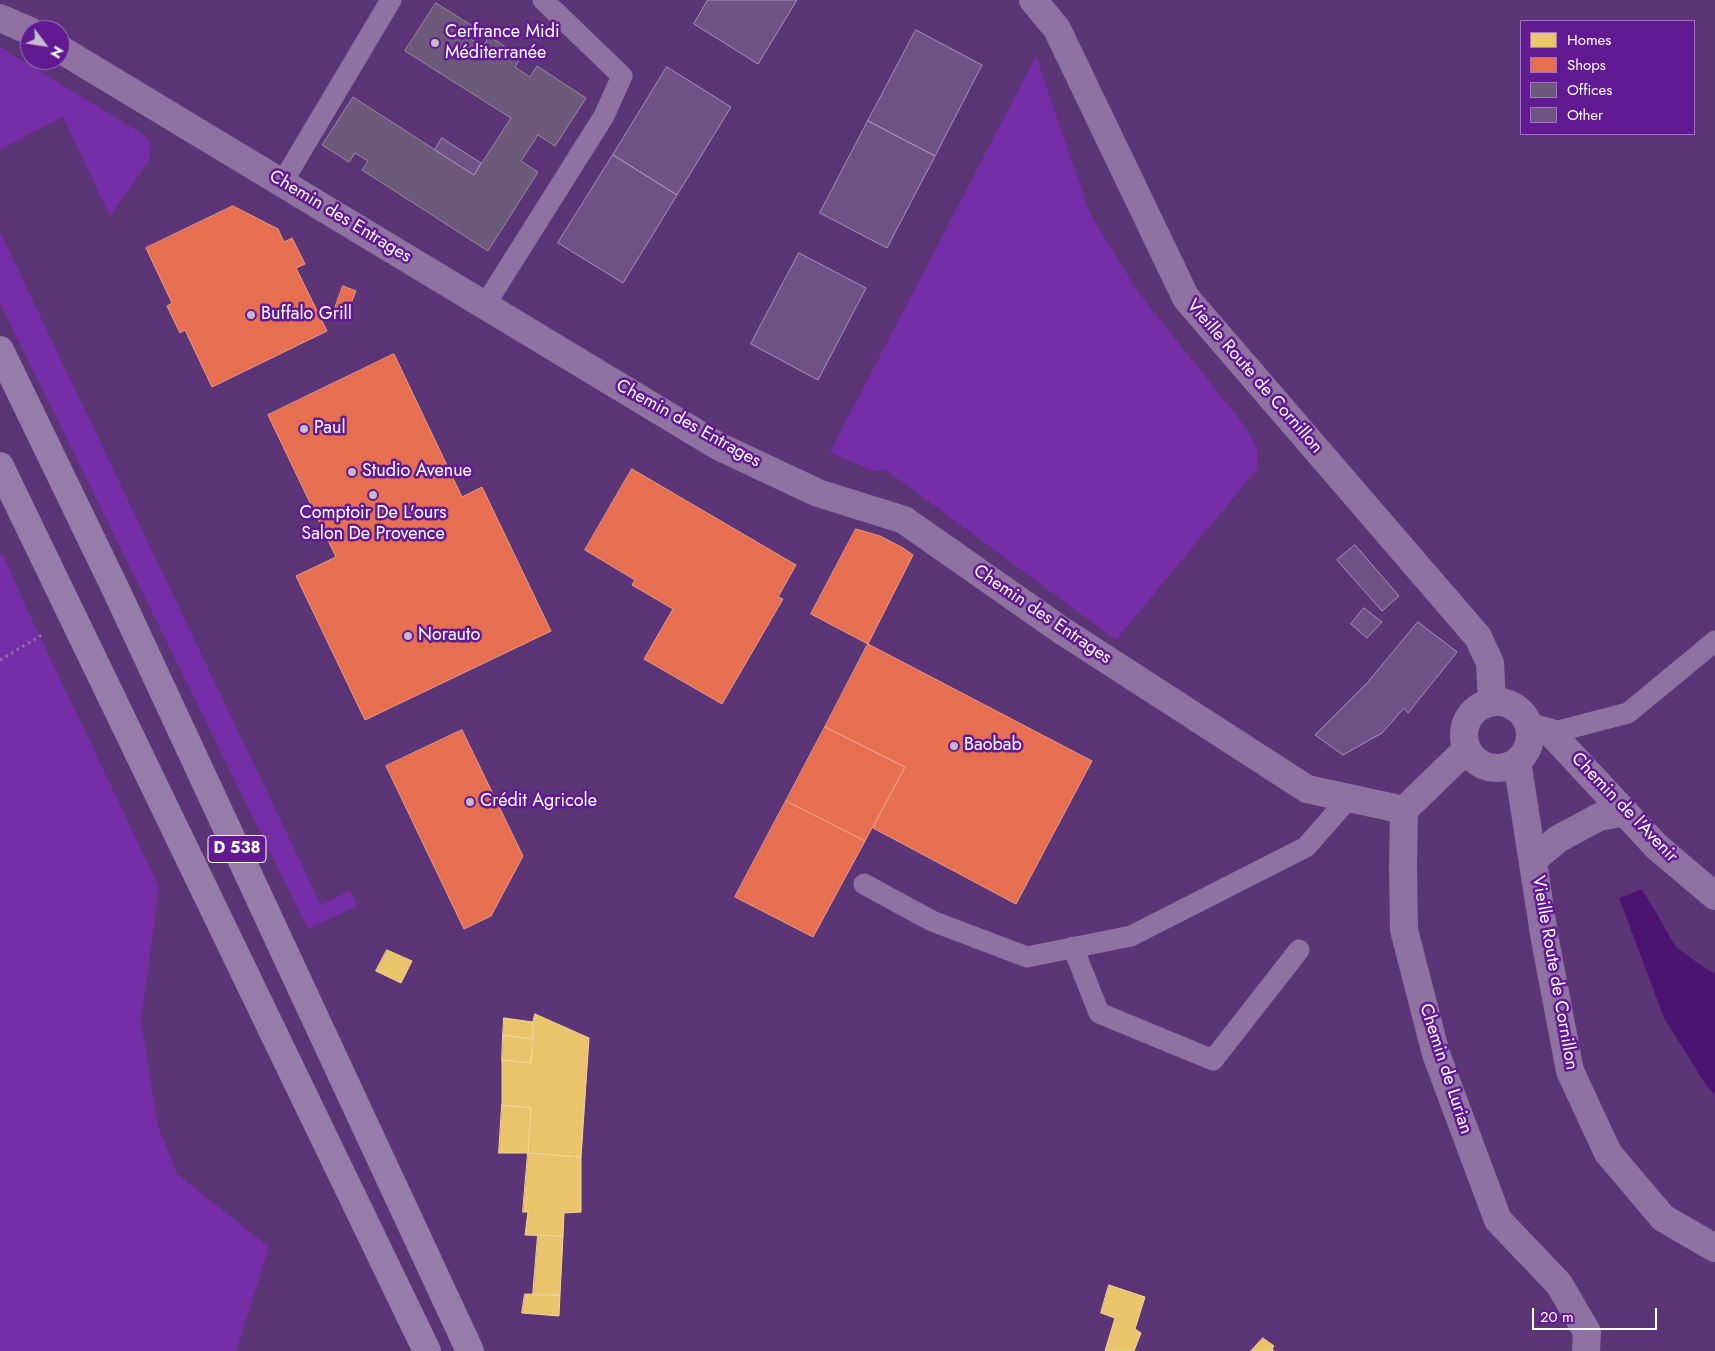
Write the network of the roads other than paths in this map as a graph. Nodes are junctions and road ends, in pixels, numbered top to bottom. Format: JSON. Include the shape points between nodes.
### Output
{"nodes":[{"id":1,"x":391,"y":0,"type":"edge"},
{"id":2,"x":543,"y":0,"type":"edge"},
{"id":3,"x":1033,"y":0,"type":"edge"},
{"id":4,"x":0,"y":18,"type":"edge"},
{"id":5,"x":20,"y":27,"type":"edge"},
{"id":6,"x":70,"y":55,"type":"edge"},
{"id":7,"x":282,"y":183,"type":"junction"},
{"id":8,"x":486,"y":306,"type":"junction"},
{"id":9,"x":0,"y":350,"type":"edge"},
{"id":10,"x":0,"y":466,"type":"edge"},
{"id":11,"x":1715,"y":641,"type":"edge"},
{"id":12,"x":1492,"y":702,"type":"junction"},
{"id":13,"x":1540,"y":730,"type":"junction"},
{"id":14,"x":1467,"y":749,"type":"junction"},
{"id":15,"x":1518,"y":761,"type":"junction"},
{"id":16,"x":1349,"y":798,"type":"junction"},
{"id":17,"x":1404,"y":810,"type":"junction"},
{"id":18,"x":1625,"y":812,"type":"junction"},
{"id":19,"x":1533,"y":860,"type":"junction"},
{"id":20,"x":864,"y":884,"type":"dead end"},
{"id":21,"x":1715,"y":896,"type":"edge"},
{"id":22,"x":1073,"y":947,"type":"junction"},
{"id":23,"x":1299,"y":950,"type":"dead end"},
{"id":24,"x":1715,"y":1248,"type":"edge"},
{"id":25,"x":427,"y":1351,"type":"edge"},
{"id":26,"x":470,"y":1351,"type":"edge"},
{"id":27,"x":1586,"y":1351,"type":"edge"}],
"edges":[{"from":1,"to":7,"type":"lane"},
{"from":2,"to":8,"type":"lane","via":[[622,76],[604,116]]},
{"from":3,"to":12,"type":"street","name":"Vieille Route de Cornillon","via":[[1057,29],[1186,298],[1478,636],[1490,662]]},
{"from":4,"to":5,"type":"street"},
{"from":6,"to":7,"type":"street","name":"Chemin des Entrages"},
{"from":7,"to":8,"type":"street","name":"Chemin des Entrages"},
{"from":8,"to":16,"type":"street","name":"Chemin des Entrages","via":[[718,446],[818,493],[904,520],[1061,630],[1307,789]]},
{"from":9,"to":26,"type":"main road","number":"D 538","via":[[117,592]]},
{"from":10,"to":25,"type":"main road","number":"D 538"},
{"from":11,"to":13,"type":"lane","via":[[1628,713]]},
{"from":12,"to":13,"type":"street","via":[[1512,705]]},
{"from":12,"to":14,"type":"street","via":[[1474,711],[1468,719],[1464,739]]},
{"from":13,"to":15,"type":"street","via":[[1530,737],[1524,755]]},
{"from":13,"to":18,"type":"street","name":"Chemin de l'Avenir"},
{"from":14,"to":15,"type":"street","via":[[1473,757],[1490,767],[1509,766]]},
{"from":14,"to":17,"type":"street"},
{"from":15,"to":19,"type":"street","name":"Vieille Route de Cornillon"},
{"from":16,"to":17,"type":"street","name":"Chemin des Entrages"},
{"from":16,"to":22,"type":"lane","via":[[1306,847],[1131,936]]},
{"from":17,"to":27,"type":"street","name":"Chemin de Lurian","via":[[1404,930],[1436,1054],[1498,1220],[1559,1284],[1587,1332]]},
{"from":18,"to":19,"type":"street","via":[[1598,816],[1558,839]]},
{"from":18,"to":21,"type":"street","name":"Chemin de l'Avenir","via":[[1657,847]]},
{"from":19,"to":24,"type":"street","name":"Vieille Route de Cornillon","via":[[1570,1071],[1608,1153],[1663,1218]]},
{"from":20,"to":22,"type":"lane","via":[[932,922],[1027,957]]},
{"from":22,"to":23,"type":"lane","via":[[1099,1013],[1213,1060]]}]}
